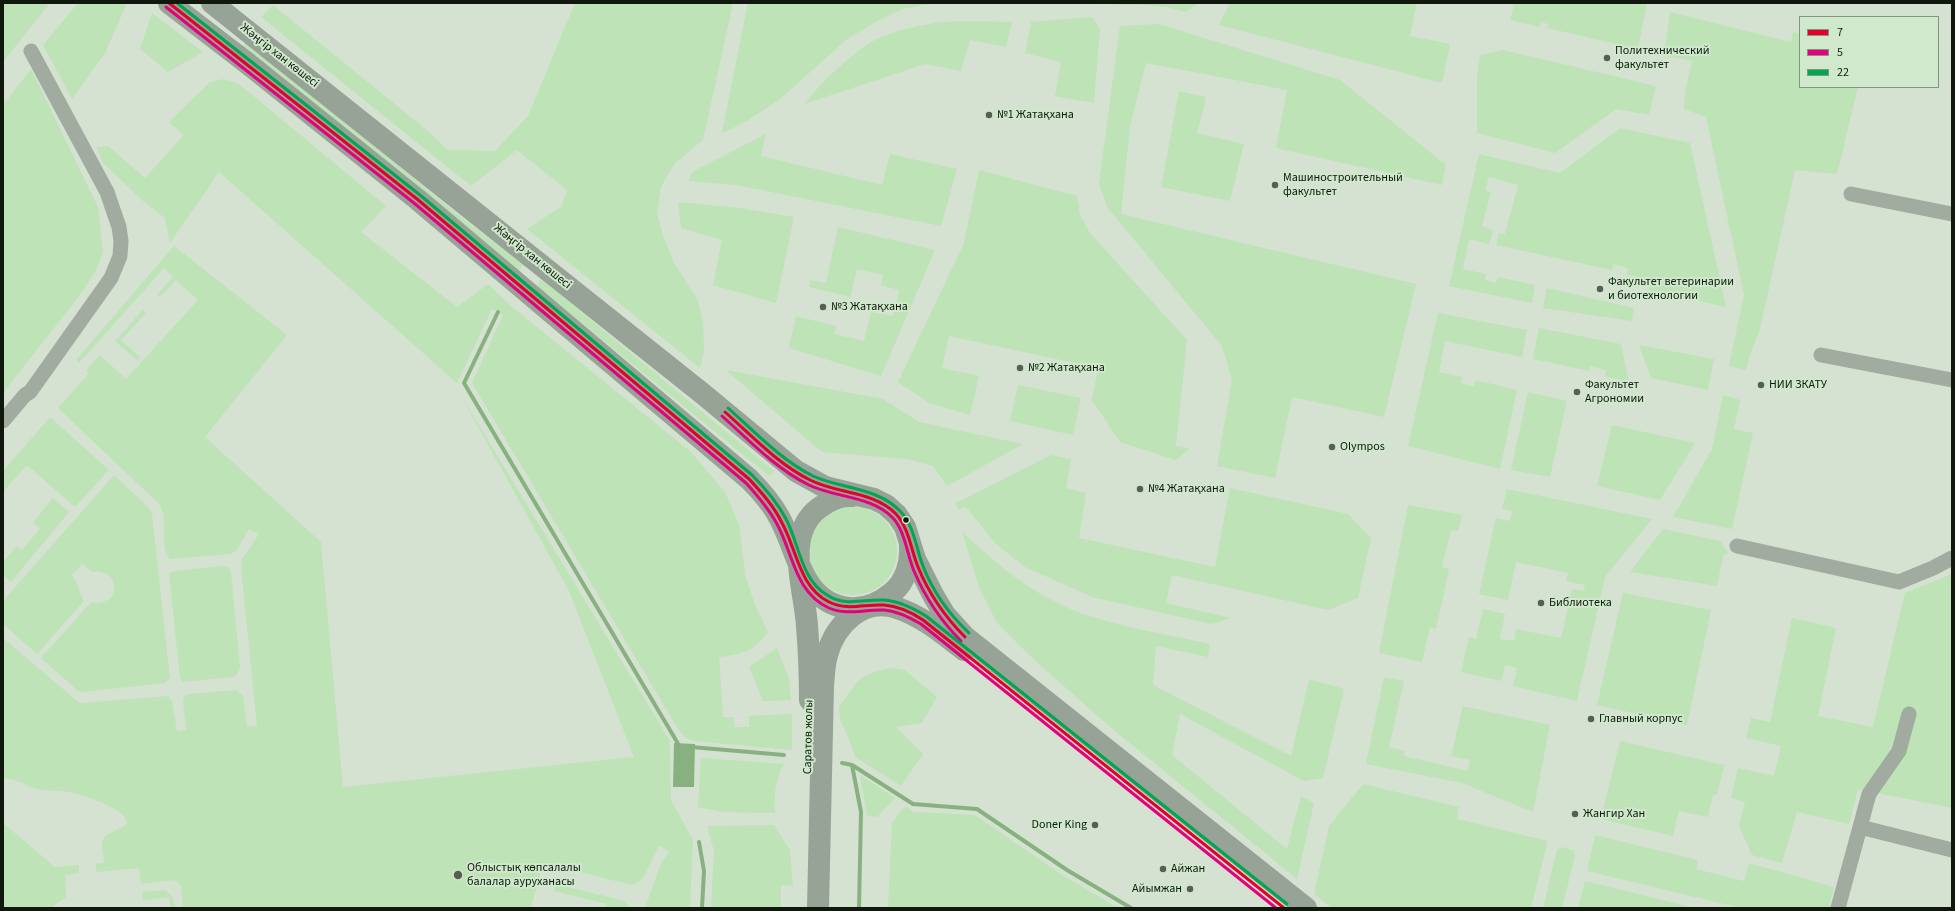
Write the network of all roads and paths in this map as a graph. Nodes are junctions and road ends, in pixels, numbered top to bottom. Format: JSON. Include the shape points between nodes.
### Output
{"nodes":[{"id":1,"x":169,"y":3,"type":"edge"},
{"id":2,"x":212,"y":3,"type":"edge"},
{"id":3,"x":31,"y":51,"type":"dead end"},
{"id":4,"x":1851,"y":194,"type":"dead end"},
{"id":5,"x":1952,"y":214,"type":"edge"},
{"id":6,"x":1821,"y":355,"type":"dead end"},
{"id":7,"x":1952,"y":380,"type":"edge"},
{"id":8,"x":3,"y":421,"type":"edge"},
{"id":9,"x":860,"y":496,"type":"junction"},
{"id":10,"x":909,"y":540,"type":"junction"},
{"id":11,"x":1737,"y":546,"type":"dead end"},
{"id":12,"x":1952,"y":558,"type":"edge"},
{"id":13,"x":800,"y":566,"type":"junction"},
{"id":14,"x":872,"y":605,"type":"junction"},
{"id":15,"x":1909,"y":714,"type":"dead end"},
{"id":16,"x":1860,"y":827,"type":"junction"},
{"id":17,"x":1952,"y":850,"type":"edge"},
{"id":18,"x":806,"y":908,"type":"edge"},
{"id":19,"x":818,"y":908,"type":"edge"},
{"id":20,"x":1284,"y":908,"type":"edge"},
{"id":21,"x":1306,"y":908,"type":"edge"},
{"id":22,"x":1838,"y":908,"type":"edge"}],
"edges":[{"from":1,"to":13,"type":"main road","name":"Жәңгір хан көшесі","via":[[429,209],[749,479],[778,515]]},
{"from":2,"to":9,"type":"main road","name":"Жәңгір хан көшесі","via":[[703,394],[778,457],[809,480]]},
{"from":3,"to":8,"type":"street","via":[[106,192],[119,228],[120,256],[115,272],[30,392]]},
{"from":4,"to":5,"type":"street"},
{"from":6,"to":7,"type":"street"},
{"from":9,"to":10,"type":"main road","name":"Жәңгір хан көшесі","via":[[886,505],[905,527]]},
{"from":9,"to":13,"type":"main road","name":"Жәңгір хан көшесі","via":[[836,498],[816,510],[802,530],[798,554]]},
{"from":10,"to":14,"type":"main road","name":"Жәңгір хан көшесі","via":[[910,554],[903,580],[889,595]]},
{"from":10,"to":21,"type":"main road","name":"Жәңгір хан көшесі","via":[[914,559],[926,583],[945,615],[964,636]]},
{"from":11,"to":12,"type":"street","via":[[1899,582]]},
{"from":13,"to":14,"type":"main road","name":"Жәңгір хан көшесі","via":[[808,584],[832,604],[852,608]]},
{"from":13,"to":18,"type":"main road","name":"Саратов жолы","via":[[807,626],[810,687]]},
{"from":14,"to":19,"type":"main road","name":"Саратов жолы","via":[[844,622],[834,636],[827,656],[822,706]]},
{"from":14,"to":20,"type":"main road","name":"Жәңгір хан көшесі","via":[[886,605],[908,612],[945,636]]},
{"from":15,"to":16,"type":"street","via":[[1899,751],[1868,794]]},
{"from":16,"to":17,"type":"street"},
{"from":16,"to":22,"type":"street"}]}
